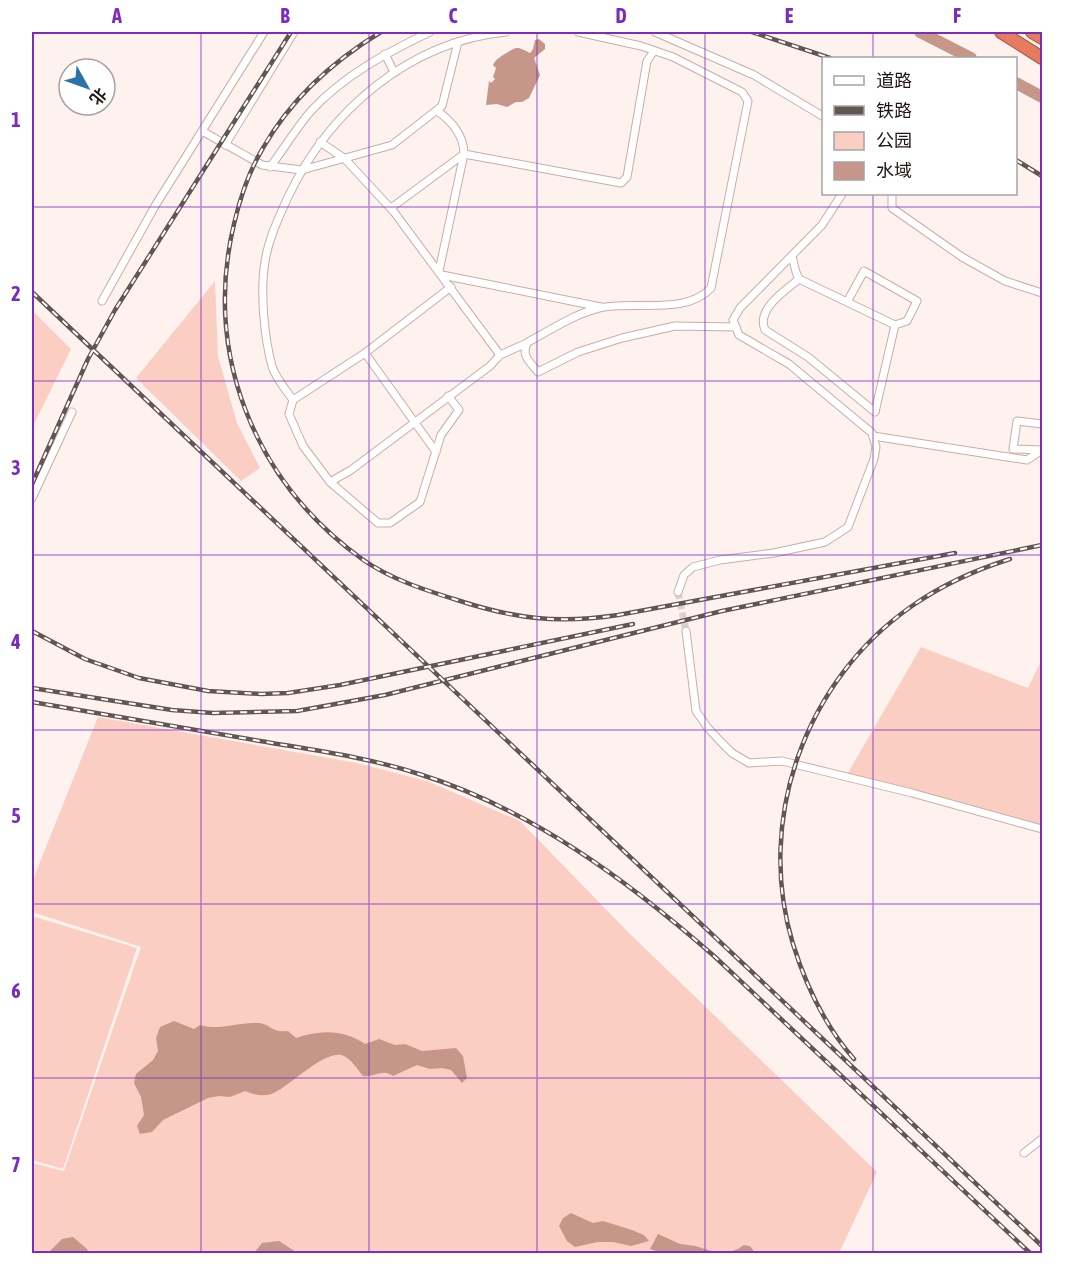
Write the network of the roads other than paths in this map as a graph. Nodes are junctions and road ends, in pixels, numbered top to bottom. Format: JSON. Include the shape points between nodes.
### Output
{"nodes":[{"id":1,"x":264,"y":32,"type":"edge"},
{"id":2,"x":294,"y":32,"type":"edge"},
{"id":3,"x":430,"y":32,"type":"edge"},
{"id":4,"x":506,"y":32,"type":"edge"},
{"id":5,"x":578,"y":32,"type":"edge"},
{"id":6,"x":655,"y":32,"type":"edge"},
{"id":7,"x":1001,"y":32,"type":"edge"},
{"id":8,"x":1032,"y":32,"type":"edge"},
{"id":9,"x":1042,"y":38,"type":"edge"},
{"id":10,"x":458,"y":42,"type":"junction"},
{"id":11,"x":680,"y":43,"type":"junction"},
{"id":12,"x":654,"y":51,"type":"junction"},
{"id":13,"x":385,"y":54,"type":"junction"},
{"id":14,"x":673,"y":57,"type":"junction"},
{"id":15,"x":1042,"y":58,"type":"edge"},
{"id":16,"x":394,"y":72,"type":"junction"},
{"id":17,"x":437,"y":111,"type":"junction"},
{"id":18,"x":822,"y":116,"type":"edge"},
{"id":19,"x":202,"y":131,"type":"junction"},
{"id":20,"x":320,"y":142,"type":"junction"},
{"id":21,"x":225,"y":145,"type":"junction"},
{"id":22,"x":464,"y":154,"type":"junction"},
{"id":23,"x":344,"y":158,"type":"junction"},
{"id":24,"x":270,"y":167,"type":"junction"},
{"id":25,"x":302,"y":170,"type":"junction"},
{"id":26,"x":841,"y":195,"type":"edge"},
{"id":27,"x":892,"y":195,"type":"edge"},
{"id":28,"x":391,"y":208,"type":"junction"},
{"id":29,"x":792,"y":256,"type":"junction"},
{"id":30,"x":441,"y":273,"type":"junction"},
{"id":31,"x":799,"y":279,"type":"junction"},
{"id":32,"x":451,"y":287,"type":"junction"},
{"id":33,"x":1042,"y":293,"type":"edge"},
{"id":34,"x":102,"y":301,"type":"dead end"},
{"id":35,"x":847,"y":302,"type":"junction"},
{"id":36,"x":602,"y":308,"type":"junction"},
{"id":37,"x":895,"y":325,"type":"junction"},
{"id":38,"x":736,"y":327,"type":"junction"},
{"id":39,"x":528,"y":342,"type":"junction"},
{"id":40,"x":365,"y":353,"type":"junction"},
{"id":41,"x":500,"y":355,"type":"junction"},
{"id":42,"x":448,"y":396,"type":"junction"},
{"id":43,"x":293,"y":400,"type":"junction"},
{"id":44,"x":72,"y":412,"type":"dead end"},
{"id":45,"x":414,"y":422,"type":"junction"},
{"id":46,"x":1042,"y":424,"type":"edge"},
{"id":47,"x":873,"y":436,"type":"junction"},
{"id":48,"x":1042,"y":450,"type":"edge"},
{"id":49,"x":435,"y":452,"type":"junction"},
{"id":50,"x":330,"y":482,"type":"junction"},
{"id":51,"x":32,"y":498,"type":"edge"},
{"id":52,"x":678,"y":592,"type":"tunnel mouth"},
{"id":53,"x":686,"y":631,"type":"tunnel mouth"},
{"id":54,"x":1042,"y":829,"type":"edge"},
{"id":55,"x":1042,"y":1139,"type":"edge"},
{"id":56,"x":1024,"y":1153,"type":"dead end"}],
"edges":[{"from":1,"to":19,"type":"street"},
{"from":2,"to":21,"type":"street"},
{"from":3,"to":13,"type":"street"},
{"from":4,"to":10,"type":"street"},
{"from":5,"to":12,"type":"street"},
{"from":6,"to":11,"type":"street"},
{"from":7,"to":15,"type":"highway"},
{"from":8,"to":9,"type":"highway"},
{"from":10,"to":16,"type":"street"},
{"from":10,"to":17,"type":"street","via":[[442,106]]},
{"from":11,"to":14,"type":"street"},
{"from":11,"to":18,"type":"street","via":[[754,75]]},
{"from":12,"to":14,"type":"street"},
{"from":12,"to":22,"type":"street","via":[[647,61],[627,177],[621,183]]},
{"from":13,"to":16,"type":"street"},
{"from":13,"to":24,"type":"street","via":[[337,87],[311,111]]},
{"from":14,"to":36,"type":"street","via":[[742,92],[748,101],[711,288],[690,303]]},
{"from":16,"to":20,"type":"street","via":[[360,97]]},
{"from":17,"to":22,"type":"street","via":[[464,141]]},
{"from":17,"to":23,"type":"street","via":[[392,145]]},
{"from":19,"to":21,"type":"street"},
{"from":19,"to":34,"type":"street"},
{"from":20,"to":23,"type":"street"},
{"from":20,"to":25,"type":"street"},
{"from":21,"to":24,"type":"street"},
{"from":22,"to":28,"type":"street"},
{"from":22,"to":30,"type":"street"},
{"from":23,"to":25,"type":"street"},
{"from":23,"to":28,"type":"street"},
{"from":24,"to":25,"type":"street"},
{"from":25,"to":43,"type":"street","via":[[277,220],[265,261],[263,315],[272,367]]},
{"from":26,"to":29,"type":"street","via":[[822,225]]},
{"from":27,"to":33,"type":"street","via":[[892,208],[962,257],[1005,281]]},
{"from":28,"to":30,"type":"street"},
{"from":29,"to":31,"type":"street"},
{"from":29,"to":38,"type":"street","via":[[740,308],[733,320]]},
{"from":30,"to":32,"type":"street"},
{"from":30,"to":36,"type":"street"},
{"from":31,"to":35,"type":"street"},
{"from":31,"to":37,"type":"street","via":[[770,305],[764,316],[765,330],[808,357],[875,412]]},
{"from":32,"to":40,"type":"street"},
{"from":32,"to":41,"type":"street"},
{"from":35,"to":37,"type":"street"},
{"from":35,"to":37,"type":"street","via":[[864,271],[917,300],[907,321]]},
{"from":36,"to":39,"type":"street","via":[[575,316]]},
{"from":38,"to":39,"type":"street","via":[[675,326],[622,338],[538,372],[525,356]]},
{"from":38,"to":47,"type":"street","via":[[739,335],[789,364]]},
{"from":39,"to":41,"type":"street"},
{"from":40,"to":43,"type":"street"},
{"from":40,"to":45,"type":"street"},
{"from":41,"to":42,"type":"street"},
{"from":42,"to":45,"type":"street"},
{"from":42,"to":49,"type":"street","via":[[459,410],[441,435]]},
{"from":43,"to":50,"type":"street","via":[[289,414],[303,446]]},
{"from":44,"to":51,"type":"street"},
{"from":45,"to":49,"type":"street"},
{"from":45,"to":50,"type":"street"},
{"from":46,"to":48,"type":"street","via":[[1017,421],[1014,448]]},
{"from":47,"to":48,"type":"street","via":[[1027,460]]},
{"from":47,"to":52,"type":"street","via":[[874,459],[848,527],[825,542],[693,567],[684,575]]},
{"from":49,"to":50,"type":"street","via":[[420,502],[390,523],[378,523]]},
{"from":53,"to":54,"type":"street","via":[[696,711],[732,753],[748,763],[782,761]]},
{"from":55,"to":56,"type":"street"}]}
